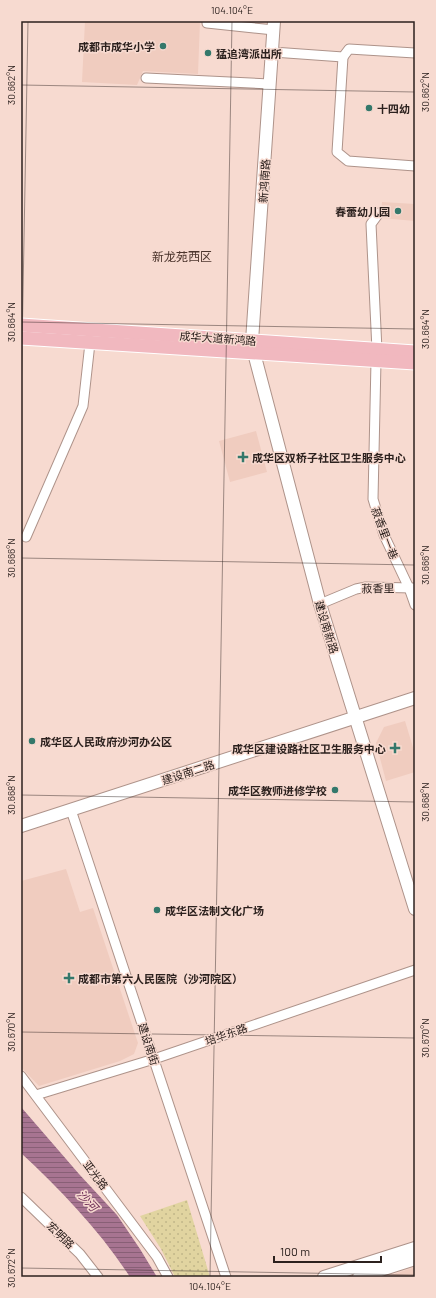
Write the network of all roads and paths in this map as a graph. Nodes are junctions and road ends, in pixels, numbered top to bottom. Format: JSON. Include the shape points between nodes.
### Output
{"nodes":[{"id":1,"x":207,"y":21,"type":"edge"},
{"id":2,"x":274,"y":25,"type":"edge"},
{"id":3,"x":273,"y":52,"type":"junction"},
{"id":4,"x":415,"y":53,"type":"edge"},
{"id":5,"x":343,"y":58,"type":"junction"},
{"id":6,"x":146,"y":78,"type":"dead end"},
{"id":7,"x":270,"y":84,"type":"junction"},
{"id":8,"x":415,"y":166,"type":"edge"},
{"id":9,"x":379,"y":212,"type":"dead end"},
{"id":10,"x":21,"y":325,"type":"edge"},
{"id":11,"x":21,"y":338,"type":"edge"},
{"id":12,"x":90,"y":343,"type":"junction"},
{"id":13,"x":253,"y":347,"type":"junction"},
{"id":14,"x":415,"y":352,"type":"edge"},
{"id":15,"x":377,"y":355,"type":"junction"},
{"id":16,"x":415,"y":363,"type":"edge"},
{"id":17,"x":26,"y":537,"type":"dead end"},
{"id":18,"x":412,"y":588,"type":"edge"},
{"id":19,"x":320,"y":604,"type":"junction"},
{"id":20,"x":415,"y":605,"type":"edge"},
{"id":21,"x":415,"y":698,"type":"edge"},
{"id":22,"x":355,"y":718,"type":"junction"},
{"id":23,"x":71,"y":810,"type":"junction"},
{"id":24,"x":21,"y":826,"type":"edge"},
{"id":25,"x":415,"y":909,"type":"edge"},
{"id":26,"x":415,"y":970,"type":"edge"},
{"id":27,"x":154,"y":1058,"type":"junction"},
{"id":28,"x":21,"y":1076,"type":"edge"},
{"id":29,"x":36,"y":1095,"type":"junction"},
{"id":30,"x":21,"y":1197,"type":"edge"},
{"id":31,"x":415,"y":1248,"type":"edge"},
{"id":32,"x":415,"y":1259,"type":"edge"},
{"id":33,"x":98,"y":1277,"type":"edge"},
{"id":34,"x":168,"y":1277,"type":"edge"},
{"id":35,"x":226,"y":1277,"type":"edge"},
{"id":36,"x":324,"y":1277,"type":"edge"},
{"id":37,"x":360,"y":1277,"type":"edge"}],
"edges":[{"from":1,"to":2,"type":"street"},
{"from":2,"to":3,"type":"street","name":"新鸿南路"},
{"from":3,"to":5,"type":"street"},
{"from":3,"to":7,"type":"street","name":"新鸿南路"},
{"from":4,"to":5,"type":"street","via":[[349,49]]},
{"from":5,"to":8,"type":"street","via":[[337,152],[348,161]]},
{"from":6,"to":7,"type":"street"},
{"from":7,"to":13,"type":"street","name":"新鸿南路"},
{"from":9,"to":15,"type":"street","name":"菽香里一巷","via":[[371,224]]},
{"from":10,"to":13,"type":"main road","name":"成华大道新鸿路"},
{"from":11,"to":12,"type":"main road","name":"成华大道新鸿路"},
{"from":12,"to":13,"type":"main road","name":"成华大道新鸿路"},
{"from":12,"to":17,"type":"street","via":[[83,406]]},
{"from":13,"to":15,"type":"main road","name":"成华大道新鸿路"},
{"from":13,"to":19,"type":"street","name":"建设南新路"},
{"from":14,"to":15,"type":"main road","name":"成华大道新鸿路"},
{"from":15,"to":16,"type":"main road","name":"成华大道新鸿路"},
{"from":15,"to":18,"type":"street","name":"菽香里一巷","via":[[373,499],[384,535]]},
{"from":18,"to":19,"type":"street","name":"菽香里","via":[[356,588]]},
{"from":18,"to":20,"type":"street","name":"菽香里一巷"},
{"from":19,"to":22,"type":"street","name":"建设南新路"},
{"from":21,"to":22,"type":"street","name":"建设南二路"},
{"from":22,"to":23,"type":"street","name":"建设南二路"},
{"from":22,"to":25,"type":"street","name":"建设南新路"},
{"from":23,"to":24,"type":"street","name":"建设南二路"},
{"from":23,"to":27,"type":"street","name":"建设南街"},
{"from":26,"to":27,"type":"street","name":"培华东路"},
{"from":27,"to":29,"type":"street","name":"培华东路"},
{"from":27,"to":35,"type":"street","name":"建设南街"},
{"from":28,"to":29,"type":"street","name":"亚光路"},
{"from":29,"to":34,"type":"street","name":"亚光路","via":[[157,1257]]},
{"from":30,"to":33,"type":"street","name":"宏明路","via":[[80,1254]]},
{"from":31,"to":36,"type":"street"},
{"from":32,"to":37,"type":"street"}]}
